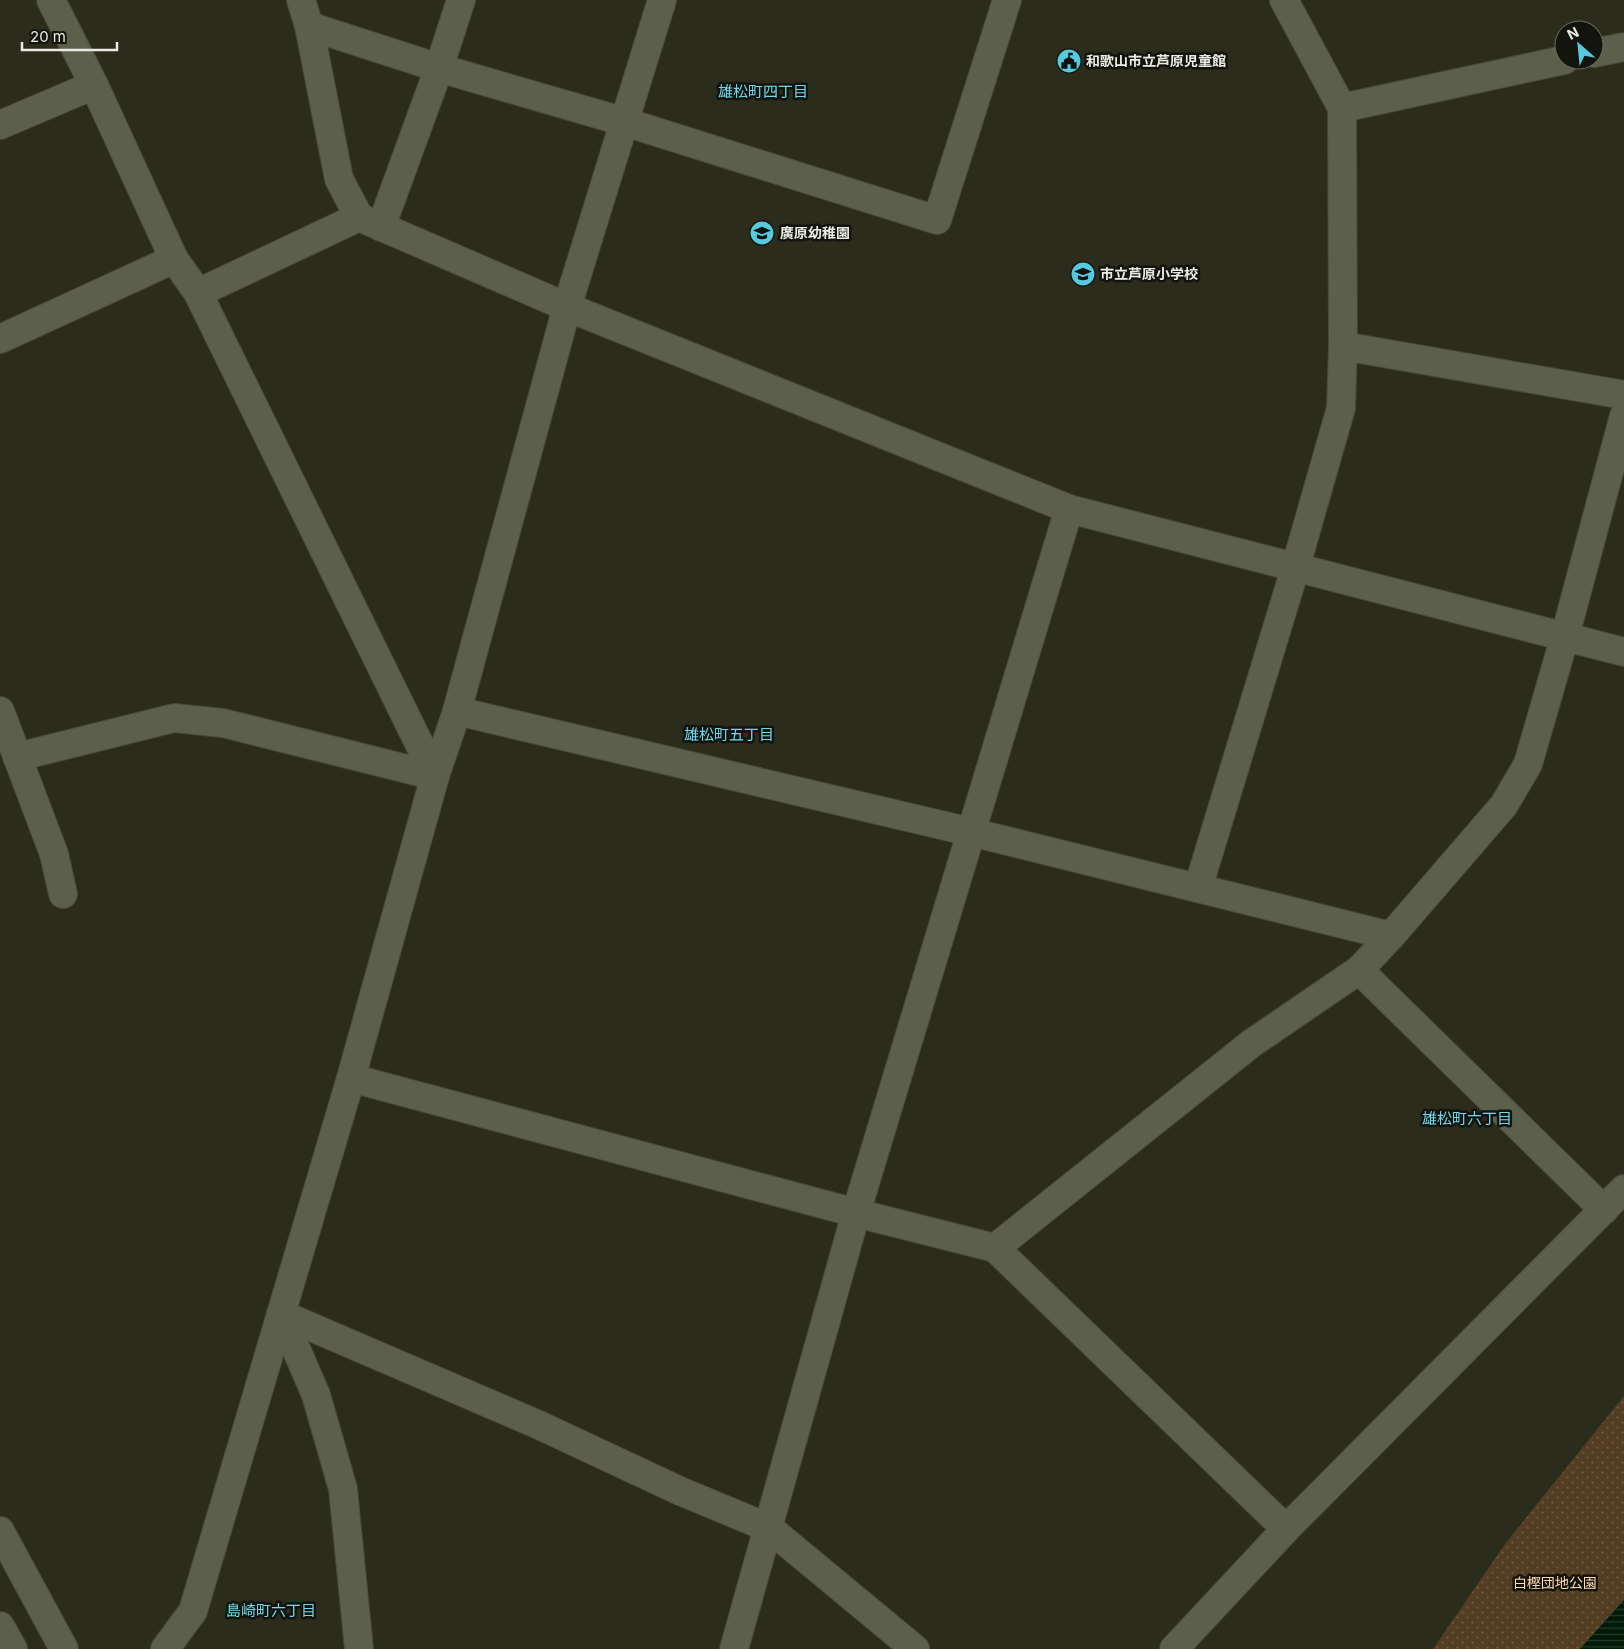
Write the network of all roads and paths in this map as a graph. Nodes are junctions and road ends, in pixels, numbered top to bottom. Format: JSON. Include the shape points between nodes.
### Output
{"nodes":[{"id":1,"x":51,"y":0,"type":"edge"},
{"id":2,"x":301,"y":0,"type":"edge"},
{"id":3,"x":460,"y":0,"type":"edge"},
{"id":4,"x":662,"y":0,"type":"edge"},
{"id":5,"x":1006,"y":0,"type":"edge"},
{"id":6,"x":1284,"y":0,"type":"edge"},
{"id":7,"x":309,"y":26,"type":"junction"},
{"id":8,"x":1624,"y":47,"type":"edge"},
{"id":9,"x":1604,"y":51,"type":"edge"},
{"id":10,"x":1554,"y":62,"type":"edge"},
{"id":11,"x":439,"y":68,"type":"junction"},
{"id":12,"x":94,"y":85,"type":"junction"},
{"id":13,"x":1342,"y":108,"type":"junction"},
{"id":14,"x":625,"y":122,"type":"junction"},
{"id":15,"x":0,"y":125,"type":"edge"},
{"id":16,"x":370,"y":222,"type":"junction"},
{"id":17,"x":174,"y":259,"type":"junction"},
{"id":18,"x":198,"y":293,"type":"junction"},
{"id":19,"x":567,"y":307,"type":"junction"},
{"id":20,"x":0,"y":339,"type":"edge"},
{"id":21,"x":1343,"y":346,"type":"junction"},
{"id":22,"x":1624,"y":395,"type":"edge"},
{"id":23,"x":1624,"y":416,"type":"edge"},
{"id":24,"x":1068,"y":509,"type":"junction"},
{"id":25,"x":1295,"y":569,"type":"junction"},
{"id":26,"x":1565,"y":636,"type":"junction"},
{"id":27,"x":1624,"y":652,"type":"edge"},
{"id":28,"x":0,"y":711,"type":"edge"},
{"id":29,"x":458,"y":711,"type":"junction"},
{"id":30,"x":17,"y":757,"type":"junction"},
{"id":31,"x":435,"y":776,"type":"junction"},
{"id":32,"x":971,"y":832,"type":"junction"},
{"id":33,"x":1198,"y":888,"type":"junction"},
{"id":34,"x":63,"y":894,"type":"dead end"},
{"id":35,"x":1391,"y":936,"type":"junction"},
{"id":36,"x":1359,"y":970,"type":"junction"},
{"id":37,"x":350,"y":1078,"type":"junction"},
{"id":38,"x":1624,"y":1190,"type":"edge"},
{"id":39,"x":1604,"y":1210,"type":"junction"},
{"id":40,"x":856,"y":1213,"type":"junction"},
{"id":41,"x":995,"y":1248,"type":"junction"},
{"id":42,"x":281,"y":1314,"type":"junction"},
{"id":43,"x":769,"y":1528,"type":"junction"},
{"id":44,"x":1286,"y":1529,"type":"junction"},
{"id":45,"x":0,"y":1531,"type":"edge"},
{"id":46,"x":0,"y":1626,"type":"edge"},
{"id":47,"x":14,"y":1649,"type":"edge"},
{"id":48,"x":64,"y":1649,"type":"edge"},
{"id":49,"x":165,"y":1649,"type":"edge"},
{"id":50,"x":359,"y":1649,"type":"edge"},
{"id":51,"x":734,"y":1649,"type":"edge"},
{"id":52,"x":915,"y":1649,"type":"edge"},
{"id":53,"x":1174,"y":1649,"type":"edge"}],
"edges":[{"from":1,"to":12,"type":"street"},
{"from":2,"to":7,"type":"street"},
{"from":3,"to":11,"type":"street"},
{"from":4,"to":14,"type":"street"},
{"from":5,"to":14,"type":"street","via":[[936,220]]},
{"from":6,"to":13,"type":"street"},
{"from":7,"to":11,"type":"street"},
{"from":7,"to":16,"type":"street","via":[[338,179]]},
{"from":8,"to":9,"type":"street"},
{"from":10,"to":13,"type":"street"},
{"from":11,"to":14,"type":"street"},
{"from":11,"to":16,"type":"street"},
{"from":12,"to":15,"type":"street"},
{"from":12,"to":17,"type":"street"},
{"from":13,"to":21,"type":"street"},
{"from":14,"to":19,"type":"street"},
{"from":16,"to":18,"type":"street"},
{"from":16,"to":19,"type":"street"},
{"from":17,"to":18,"type":"street"},
{"from":17,"to":20,"type":"street"},
{"from":18,"to":31,"type":"street"},
{"from":19,"to":24,"type":"street"},
{"from":19,"to":29,"type":"street"},
{"from":21,"to":22,"type":"street"},
{"from":21,"to":25,"type":"street","via":[[1341,408]]},
{"from":23,"to":26,"type":"street"},
{"from":24,"to":25,"type":"street"},
{"from":24,"to":32,"type":"street"},
{"from":25,"to":26,"type":"street"},
{"from":25,"to":33,"type":"street"},
{"from":26,"to":27,"type":"street"},
{"from":26,"to":35,"type":"street","via":[[1528,764],[1504,805]]},
{"from":28,"to":30,"type":"street"},
{"from":29,"to":31,"type":"street"},
{"from":29,"to":32,"type":"street"},
{"from":30,"to":31,"type":"street","via":[[174,718],[223,723]]},
{"from":30,"to":34,"type":"street","via":[[54,854]]},
{"from":31,"to":37,"type":"street"},
{"from":32,"to":33,"type":"street"},
{"from":32,"to":40,"type":"street"},
{"from":33,"to":35,"type":"street"},
{"from":35,"to":36,"type":"street"},
{"from":36,"to":39,"type":"street"},
{"from":36,"to":41,"type":"street","via":[[1252,1043]]},
{"from":37,"to":40,"type":"street"},
{"from":37,"to":42,"type":"street"},
{"from":38,"to":39,"type":"street"},
{"from":39,"to":44,"type":"street"},
{"from":40,"to":41,"type":"street"},
{"from":40,"to":43,"type":"street"},
{"from":41,"to":44,"type":"street"},
{"from":42,"to":43,"type":"street"},
{"from":42,"to":49,"type":"street","via":[[193,1611]]},
{"from":42,"to":50,"type":"street","via":[[316,1395],[343,1489]]},
{"from":43,"to":51,"type":"street"},
{"from":43,"to":52,"type":"street"},
{"from":44,"to":53,"type":"street"},
{"from":45,"to":48,"type":"street"},
{"from":46,"to":47,"type":"street"}]}
